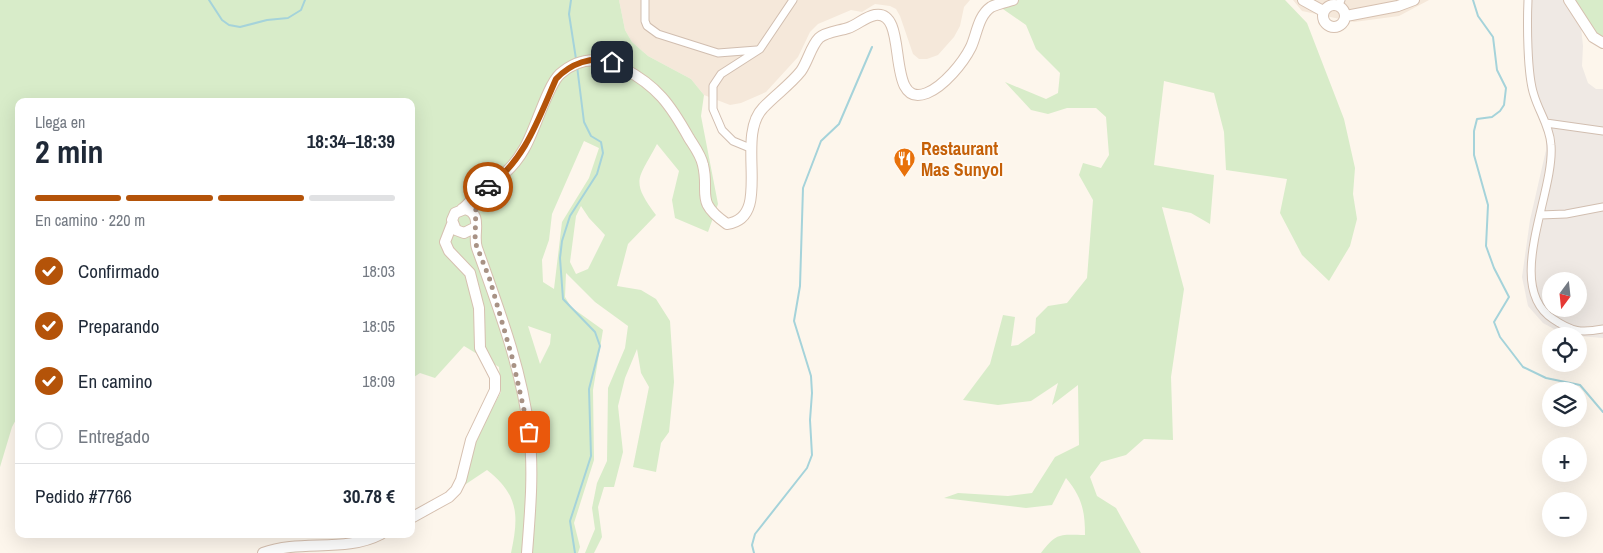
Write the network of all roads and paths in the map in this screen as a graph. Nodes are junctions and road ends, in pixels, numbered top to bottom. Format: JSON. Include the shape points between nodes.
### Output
{"nodes":[{"id":1,"x":645,"y":0,"type":"edge"},
{"id":2,"x":793,"y":0,"type":"edge"},
{"id":3,"x":1013,"y":0,"type":"edge"},
{"id":4,"x":1303,"y":0,"type":"edge"},
{"id":5,"x":1414,"y":0,"type":"edge"},
{"id":6,"x":1528,"y":0,"type":"edge"},
{"id":7,"x":1570,"y":0,"type":"edge"},
{"id":8,"x":1340,"y":3,"type":"edge"},
{"id":9,"x":1323,"y":11,"type":"junction"},
{"id":10,"x":1346,"y":16,"type":"junction"},
{"id":11,"x":1603,"y":43,"type":"edge"},
{"id":12,"x":760,"y":49,"type":"junction"},
{"id":13,"x":1546,"y":123,"type":"junction"},
{"id":14,"x":1603,"y":131,"type":"edge"},
{"id":15,"x":750,"y":148,"type":"junction"},
{"id":16,"x":482,"y":192,"type":"junction"},
{"id":17,"x":1603,"y":207,"type":"edge"},
{"id":18,"x":462,"y":209,"type":"junction"},
{"id":19,"x":474,"y":214,"type":"junction"},
{"id":20,"x":1540,"y":215,"type":"junction"},
{"id":21,"x":474,"y":228,"type":"junction"},
{"id":22,"x":458,"y":230,"type":"junction"},
{"id":23,"x":476,"y":247,"type":"junction"},
{"id":24,"x":1603,"y":329,"type":"edge"},
{"id":25,"x":415,"y":516,"type":"edge"},
{"id":26,"x":374,"y":538,"type":"edge"},
{"id":27,"x":263,"y":553,"type":"edge"},
{"id":28,"x":527,"y":553,"type":"edge"}],
"edges":[{"from":1,"to":12,"type":"street","via":[[645,21],[658,34],[718,53]]},
{"from":2,"to":12,"type":"street"},
{"from":3,"to":15,"type":"street","via":[[992,7],[982,16],[967,53],[941,85],[925,94],[914,94],[905,86],[900,74],[894,28],[883,16],[873,15],[824,35],[800,71],[761,110],[750,133]]},
{"from":4,"to":9,"type":"street"},
{"from":5,"to":10,"type":"street"},
{"from":6,"to":13,"type":"street","via":[[1533,94]]},
{"from":7,"to":11,"type":"street","via":[[1593,37]]},
{"from":8,"to":9,"type":"street"},
{"from":8,"to":10,"type":"street"},
{"from":9,"to":10,"type":"street","via":[[1324,21],[1332,27],[1341,25]]},
{"from":12,"to":15,"type":"street","via":[[721,74],[712,92],[713,110],[722,130],[732,142]]},
{"from":13,"to":14,"type":"street"},
{"from":13,"to":20,"type":"street","via":[[1551,146]]},
{"from":15,"to":16,"type":"street","via":[[752,180],[747,210],[738,221],[727,224],[717,217],[704,197],[703,163],[667,102],[654,87],[626,70],[604,59],[589,60],[570,68],[556,79],[523,151],[506,173]]},
{"from":16,"to":18,"type":"street"},
{"from":16,"to":19,"type":"street"},
{"from":17,"to":20,"type":"street"},
{"from":18,"to":19,"type":"street"},
{"from":18,"to":22,"type":"street","via":[[453,216]]},
{"from":19,"to":21,"type":"street","via":[[477,221]]},
{"from":20,"to":24,"type":"street","via":[[1531,274],[1534,296],[1547,315],[1570,330]]},
{"from":21,"to":22,"type":"street"},
{"from":21,"to":23,"type":"street"},
{"from":22,"to":23,"type":"street"},
{"from":22,"to":25,"type":"street","via":[[445,239],[446,244],[470,273],[479,308],[480,348],[494,377],[495,390],[471,440],[456,490]]},
{"from":23,"to":28,"type":"street","via":[[492,288],[527,418],[531,460]]},
{"from":26,"to":27,"type":"street"}]}
